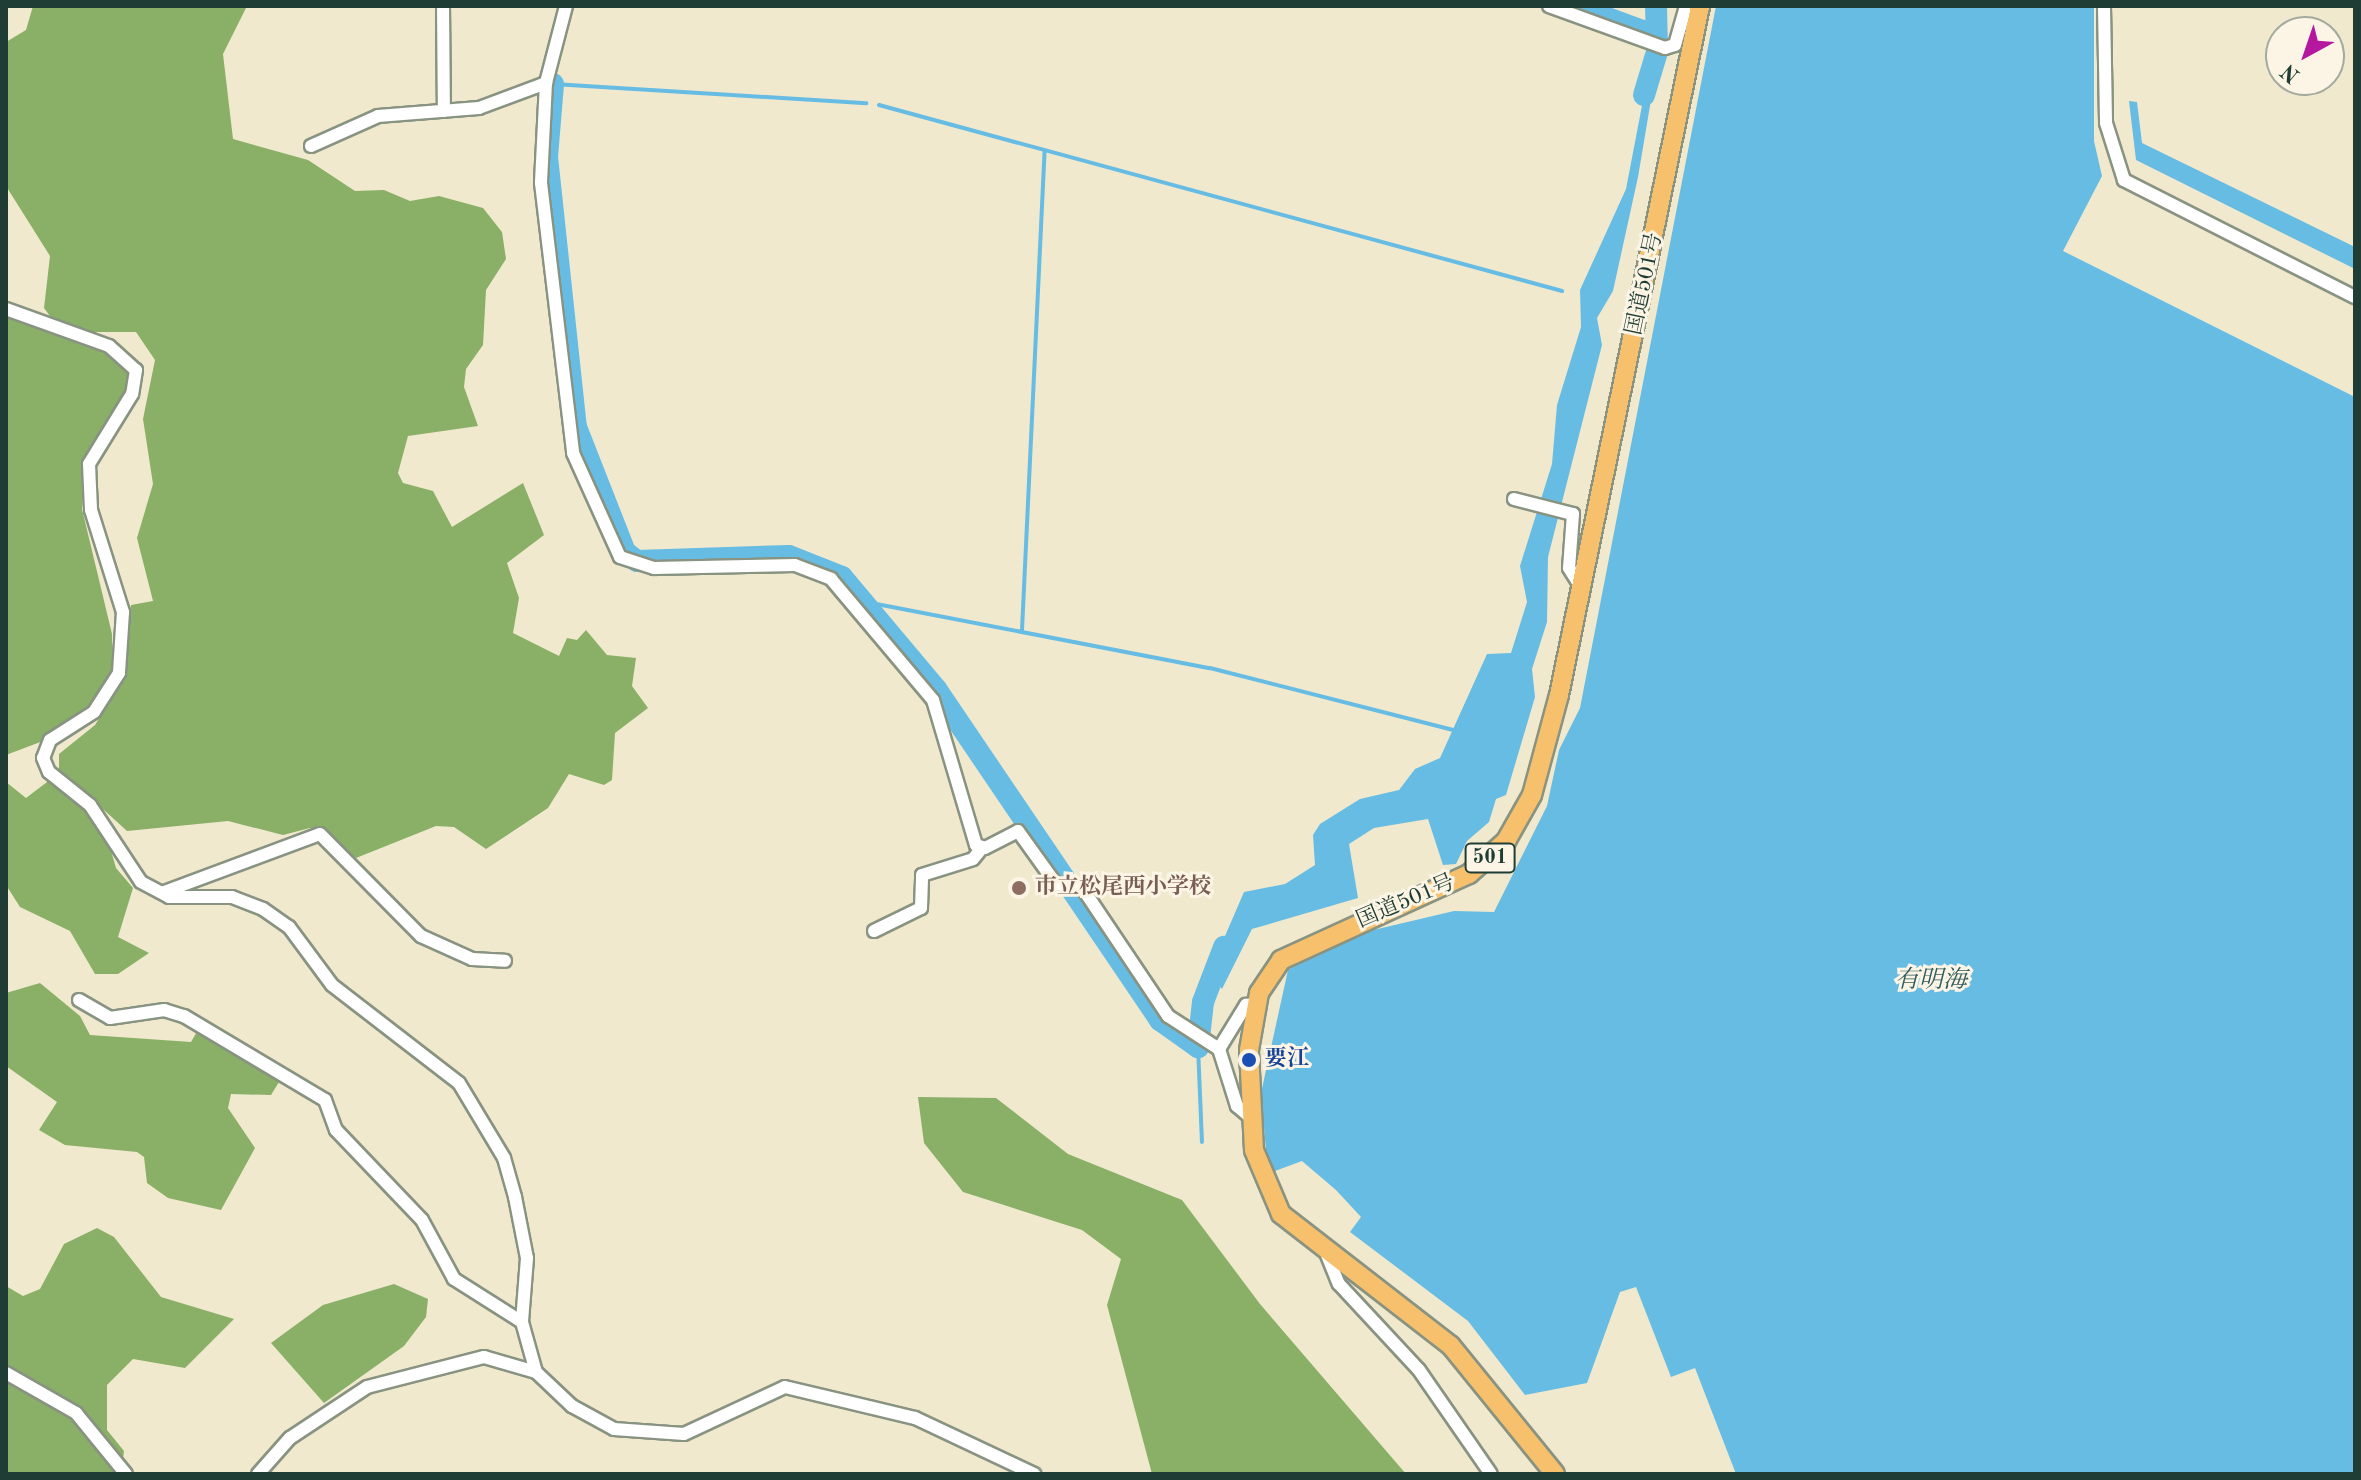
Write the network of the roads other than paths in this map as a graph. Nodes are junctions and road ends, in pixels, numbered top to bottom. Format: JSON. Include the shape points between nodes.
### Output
{"nodes":[{"id":1,"x":443,"y":6,"type":"edge"},
{"id":2,"x":566,"y":6,"type":"edge"},
{"id":3,"x":1549,"y":6,"type":"edge"},
{"id":4,"x":1686,"y":6,"type":"edge"},
{"id":5,"x":1700,"y":6,"type":"edge"},
{"id":6,"x":2104,"y":6,"type":"edge"},
{"id":7,"x":546,"y":83,"type":"junction"},
{"id":8,"x":444,"y":111,"type":"junction"},
{"id":9,"x":311,"y":146,"type":"dead end"},
{"id":10,"x":2355,"y":297,"type":"edge"},
{"id":11,"x":6,"y":309,"type":"edge"},
{"id":12,"x":1514,"y":499,"type":"dead end"},
{"id":13,"x":1581,"y":587,"type":"junction"},
{"id":14,"x":981,"y":849,"type":"junction"},
{"id":15,"x":164,"y":892,"type":"junction"},
{"id":16,"x":874,"y":931,"type":"dead end"},
{"id":17,"x":505,"y":961,"type":"dead end"},
{"id":18,"x":79,"y":1000,"type":"dead end"},
{"id":19,"x":1256,"y":1004,"type":"junction"},
{"id":20,"x":1214,"y":1046,"type":"junction"},
{"id":21,"x":1249,"y":1116,"type":"junction"},
{"id":22,"x":1327,"y":1255,"type":"junction"},
{"id":23,"x":522,"y":1322,"type":"junction"},
{"id":24,"x":536,"y":1372,"type":"junction"},
{"id":25,"x":6,"y":1373,"type":"edge"},
{"id":26,"x":126,"y":1474,"type":"edge"},
{"id":27,"x":258,"y":1474,"type":"edge"},
{"id":28,"x":1034,"y":1474,"type":"edge"},
{"id":29,"x":1491,"y":1474,"type":"edge"},
{"id":30,"x":1555,"y":1474,"type":"edge"}],
"edges":[{"from":1,"to":8,"type":"street"},
{"from":2,"to":7,"type":"street"},
{"from":3,"to":4,"type":"street","via":[[1665,48],[1675,45]]},
{"from":5,"to":13,"type":"highway","name":"国道501号","number":"501"},
{"from":6,"to":10,"type":"street","via":[[2106,123],[2124,180]]},
{"from":7,"to":8,"type":"street","via":[[479,108]]},
{"from":7,"to":14,"type":"street","via":[[541,183],[564,396],[577,465],[620,557],[654,568],[795,565],[831,579],[933,700]]},
{"from":8,"to":9,"type":"street","via":[[378,116]]},
{"from":11,"to":15,"type":"street","via":[[109,346],[136,370],[132,394],[89,464],[91,510],[123,612],[119,673],[94,712],[50,740],[43,758],[90,805],[133,874]]},
{"from":12,"to":13,"type":"street","via":[[1568,512],[1577,522],[1569,568]]},
{"from":13,"to":19,"type":"highway","name":"国道501号","number":"501","via":[[1541,766],[1506,841],[1451,884],[1295,949],[1267,978]]},
{"from":14,"to":16,"type":"street","via":[[973,859],[922,875],[921,908]]},
{"from":14,"to":20,"type":"street","via":[[1018,831],[1070,887],[1176,1025]]},
{"from":15,"to":17,"type":"street","via":[[320,834],[421,936],[472,959]]},
{"from":15,"to":23,"type":"street","via":[[232,897],[263,909],[289,927],[332,985],[459,1083],[504,1158],[515,1197],[527,1258]]},
{"from":18,"to":23,"type":"street","via":[[110,1018],[164,1010],[184,1016],[325,1100],[336,1130],[422,1220],[454,1279]]},
{"from":19,"to":20,"type":"street","via":[[1246,1005]]},
{"from":19,"to":21,"type":"highway","name":"国道501号","number":"501"},
{"from":20,"to":21,"type":"street","via":[[1237,1106]]},
{"from":21,"to":22,"type":"highway","name":"国道501号","number":"501","via":[[1270,1197]]},
{"from":22,"to":29,"type":"street","via":[[1339,1284],[1419,1370]]},
{"from":22,"to":30,"type":"highway","name":"国道501号","number":"501","via":[[1450,1345]]},
{"from":23,"to":24,"type":"street"},
{"from":24,"to":27,"type":"street","via":[[468,1357],[367,1387],[290,1438]]},
{"from":24,"to":28,"type":"street","via":[[572,1406],[614,1429],[684,1434],[785,1387],[915,1418]]},
{"from":25,"to":26,"type":"street","via":[[76,1413]]}]}
